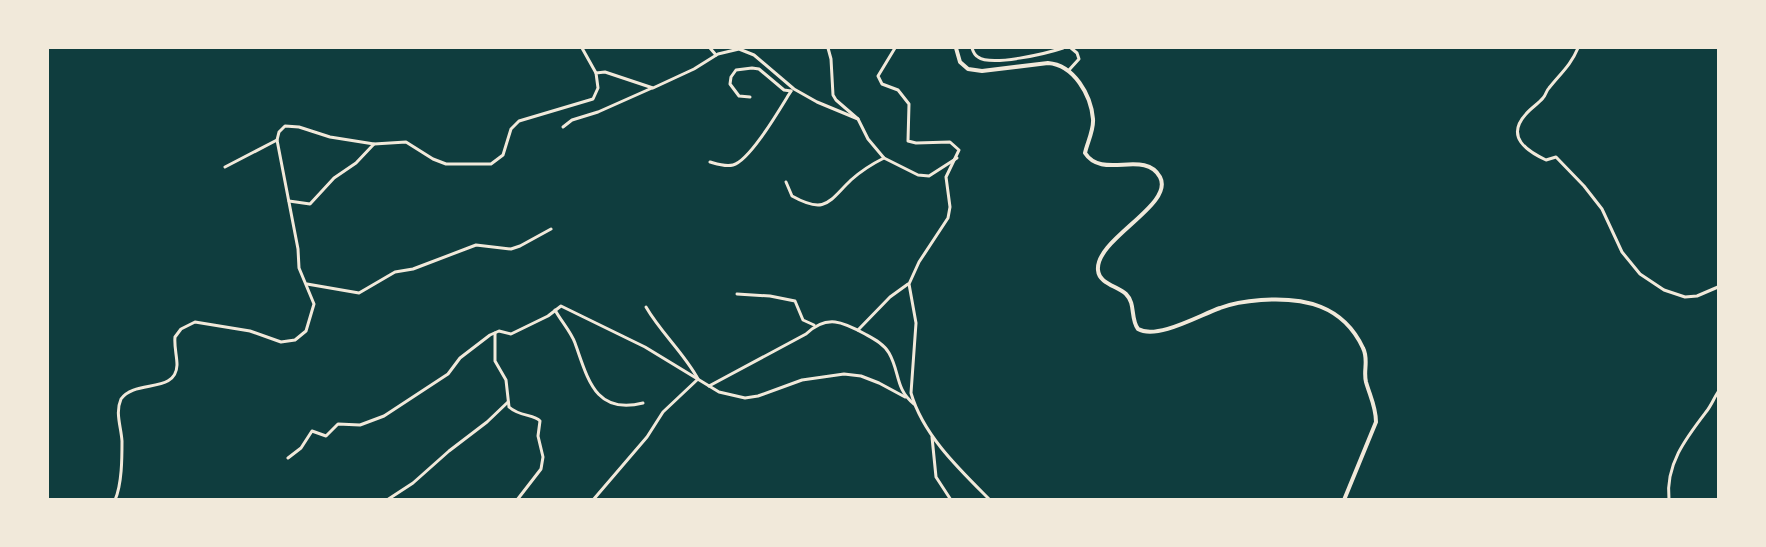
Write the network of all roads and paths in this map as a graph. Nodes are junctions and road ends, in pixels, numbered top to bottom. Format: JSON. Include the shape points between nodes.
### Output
{"nodes":[{"id":1,"x":582,"y":48,"type":"edge"},
{"id":2,"x":710,"y":48,"type":"edge"},
{"id":3,"x":828,"y":48,"type":"edge"},
{"id":4,"x":895,"y":48,"type":"edge"},
{"id":5,"x":956,"y":48,"type":"edge"},
{"id":6,"x":972,"y":48,"type":"edge"},
{"id":7,"x":1063,"y":48,"type":"edge"},
{"id":8,"x":1071,"y":48,"type":"edge"},
{"id":9,"x":1578,"y":48,"type":"edge"},
{"id":10,"x":716,"y":55,"type":"junction"},
{"id":11,"x":1069,"y":70,"type":"junction"},
{"id":12,"x":596,"y":73,"type":"junction"},
{"id":13,"x":652,"y":88,"type":"junction"},
{"id":14,"x":792,"y":90,"type":"junction"},
{"id":15,"x":750,"y":97,"type":"dead end"},
{"id":16,"x":858,"y":120,"type":"junction"},
{"id":17,"x":563,"y":127,"type":"dead end"},
{"id":18,"x":277,"y":140,"type":"junction"},
{"id":19,"x":374,"y":144,"type":"junction"},
{"id":20,"x":884,"y":158,"type":"junction"},
{"id":21,"x":957,"y":158,"type":"junction"},
{"id":22,"x":710,"y":162,"type":"dead end"},
{"id":23,"x":225,"y":168,"type":"dead end"},
{"id":24,"x":786,"y":182,"type":"dead end"},
{"id":25,"x":289,"y":201,"type":"junction"},
{"id":26,"x":551,"y":229,"type":"dead end"},
{"id":27,"x":306,"y":284,"type":"junction"},
{"id":28,"x":909,"y":284,"type":"junction"},
{"id":29,"x":1718,"y":287,"type":"edge"},
{"id":30,"x":737,"y":294,"type":"dead end"},
{"id":31,"x":646,"y":307,"type":"dead end"},
{"id":32,"x":555,"y":310,"type":"junction"},
{"id":33,"x":815,"y":326,"type":"junction"},
{"id":34,"x":858,"y":330,"type":"junction"},
{"id":35,"x":495,"y":332,"type":"junction"},
{"id":36,"x":698,"y":379,"type":"junction"},
{"id":37,"x":709,"y":386,"type":"junction"},
{"id":38,"x":1718,"y":392,"type":"edge"},
{"id":39,"x":905,"y":397,"type":"junction"},
{"id":40,"x":508,"y":402,"type":"junction"},
{"id":41,"x":643,"y":403,"type":"dead end"},
{"id":42,"x":914,"y":404,"type":"junction"},
{"id":43,"x":932,"y":437,"type":"junction"},
{"id":44,"x":288,"y":458,"type":"dead end"},
{"id":45,"x":115,"y":500,"type":"edge"},
{"id":46,"x":387,"y":500,"type":"edge"},
{"id":47,"x":517,"y":500,"type":"edge"},
{"id":48,"x":593,"y":500,"type":"edge"},
{"id":49,"x":951,"y":500,"type":"edge"},
{"id":50,"x":990,"y":500,"type":"edge"},
{"id":51,"x":1344,"y":500,"type":"edge"},
{"id":52,"x":1669,"y":500,"type":"edge"}],
"edges":[{"from":1,"to":12,"type":"street"},
{"from":2,"to":10,"type":"street"},
{"from":3,"to":16,"type":"street","via":[[836,100]]},
{"from":4,"to":21,"type":"street","via":[[878,76],[882,84],[898,90],[908,104],[910,113],[906,138],[916,143],[954,143],[958,150]]},
{"from":5,"to":11,"type":"street","via":[[960,62],[974,71],[1048,63]]},
{"from":6,"to":7,"type":"street","via":[[975,56],[984,60],[1011,59]]},
{"from":8,"to":11,"type":"street","via":[[1079,58]]},
{"from":9,"to":29,"type":"street","via":[[1568,68],[1520,121],[1521,144],[1546,160],[1556,158],[1584,186],[1602,209],[1629,262],[1655,285],[1691,298]]},
{"from":10,"to":13,"type":"street","via":[[694,70]]},
{"from":10,"to":14,"type":"street","via":[[728,50],[747,51]]},
{"from":11,"to":51,"type":"street","via":[[1082,87],[1092,113],[1093,125],[1085,153],[1088,158],[1102,165],[1144,165],[1161,179],[1162,188],[1157,198],[1110,246],[1098,265],[1099,275],[1130,298],[1138,329],[1153,332],[1234,303],[1288,299],[1310,302],[1328,310],[1358,339],[1366,355],[1366,381],[1376,410],[1376,422]]},
{"from":12,"to":13,"type":"street","via":[[605,72]]},
{"from":12,"to":19,"type":"street","via":[[598,88],[593,99],[519,121],[511,130],[503,156],[494,163],[446,164],[406,142]]},
{"from":13,"to":17,"type":"street","via":[[572,120]]},
{"from":14,"to":15,"type":"street","via":[[784,90],[759,69],[744,67],[733,73],[730,84],[739,96]]},
{"from":14,"to":16,"type":"street"},
{"from":14,"to":22,"type":"street","via":[[768,127],[738,163],[723,166]]},
{"from":16,"to":20,"type":"street"},
{"from":18,"to":19,"type":"street","via":[[282,129],[290,126]]},
{"from":18,"to":23,"type":"street"},
{"from":18,"to":25,"type":"street"},
{"from":19,"to":25,"type":"street","via":[[334,178],[310,204]]},
{"from":20,"to":21,"type":"street","via":[[924,177]]},
{"from":20,"to":24,"type":"street","via":[[858,174],[838,196],[822,204],[792,196]]},
{"from":21,"to":28,"type":"street","via":[[946,177],[950,207],[948,218],[919,262]]},
{"from":25,"to":27,"type":"street","via":[[299,268]]},
{"from":26,"to":27,"type":"street","via":[[511,249],[476,245],[413,269],[395,272],[359,293]]},
{"from":27,"to":45,"type":"street","via":[[314,304],[306,331],[295,340],[281,342],[250,331],[195,322],[181,329],[175,337],[177,364],[172,377],[163,384],[136,388],[120,399],[118,418],[122,440]]},
{"from":28,"to":34,"type":"street","via":[[890,297]]},
{"from":28,"to":42,"type":"street","via":[[916,314],[910,384]]},
{"from":30,"to":33,"type":"street","via":[[795,301],[803,320]]},
{"from":31,"to":36,"type":"street"},
{"from":32,"to":35,"type":"street","via":[[511,334]]},
{"from":32,"to":36,"type":"street","via":[[564,307],[591,320]]},
{"from":32,"to":41,"type":"street","via":[[575,343],[596,393],[612,404],[624,407]]},
{"from":33,"to":34,"type":"street","via":[[838,322]]},
{"from":33,"to":37,"type":"street","via":[[806,334]]},
{"from":34,"to":39,"type":"street","via":[[886,348]]},
{"from":35,"to":40,"type":"street","via":[[495,361],[506,380]]},
{"from":35,"to":44,"type":"street","via":[[460,358],[442,379],[384,416],[360,425],[338,424],[326,436],[312,431],[301,448]]},
{"from":36,"to":37,"type":"street"},
{"from":36,"to":48,"type":"street","via":[[663,412]]},
{"from":37,"to":39,"type":"street","via":[[719,392],[745,398],[802,380],[844,374],[879,382]]},
{"from":38,"to":52,"type":"street","via":[[1681,445],[1669,474]]},
{"from":39,"to":42,"type":"street"},
{"from":40,"to":46,"type":"street","via":[[412,483]]},
{"from":40,"to":47,"type":"street","via":[[515,412],[537,417],[540,421],[538,436],[542,469]]},
{"from":42,"to":43,"type":"street"},
{"from":43,"to":49,"type":"street","via":[[936,478]]},
{"from":43,"to":50,"type":"street"}]}
